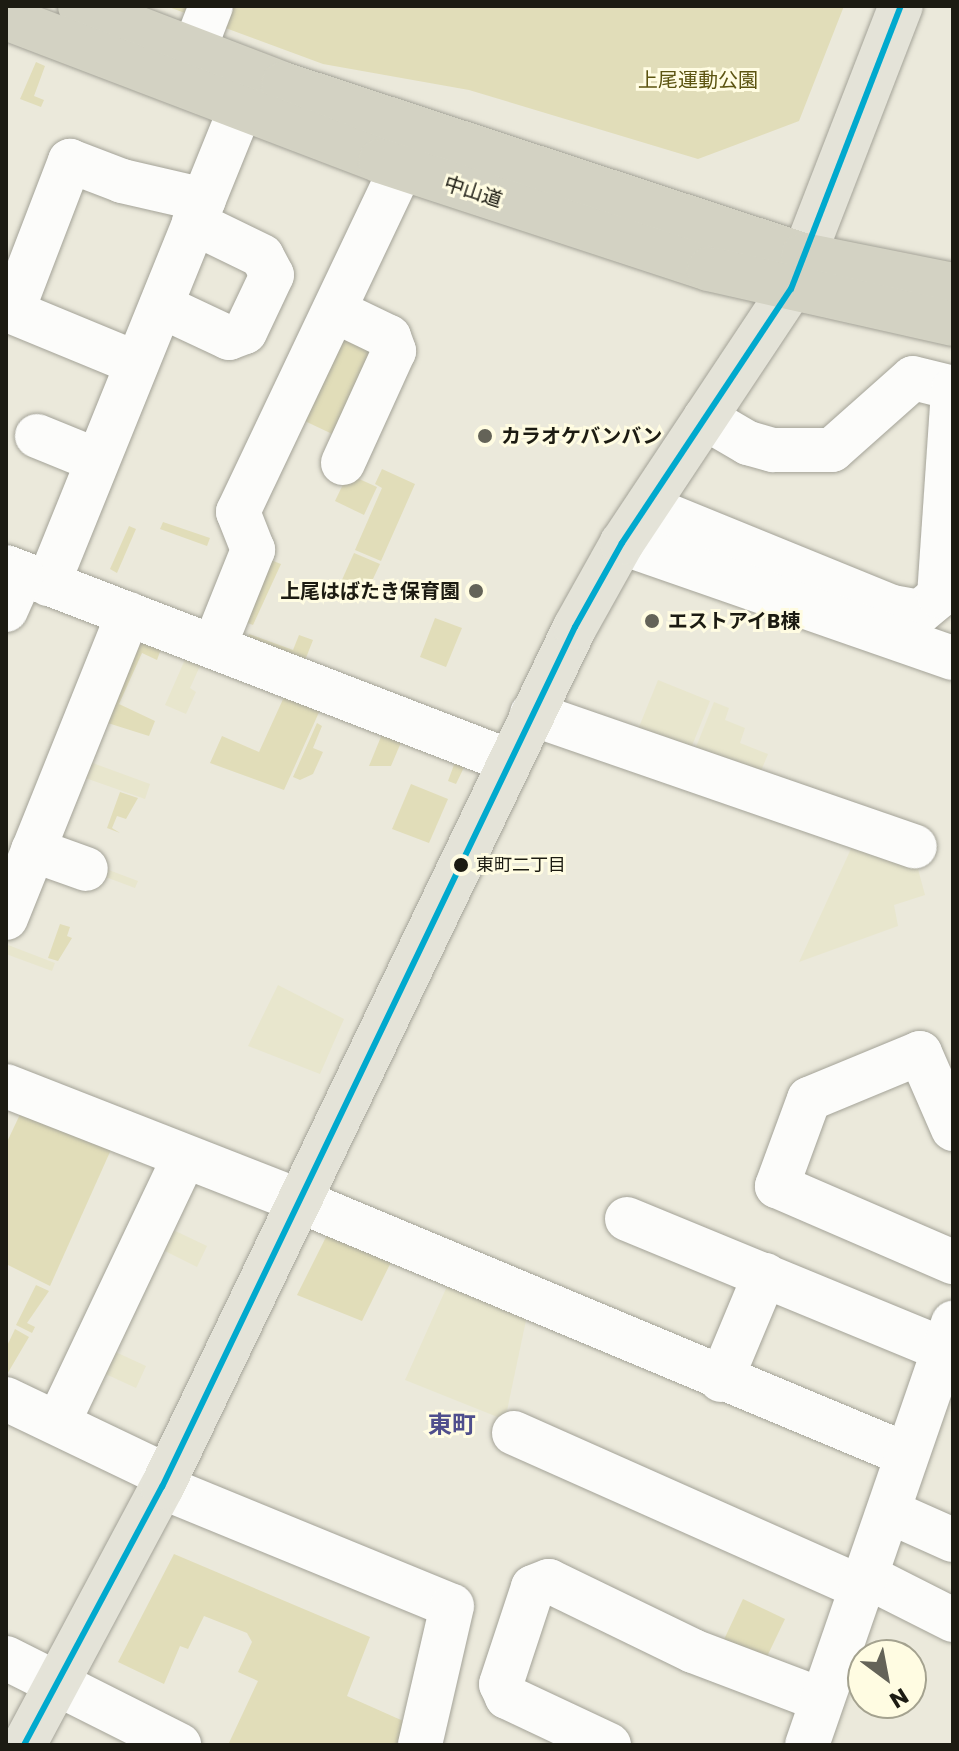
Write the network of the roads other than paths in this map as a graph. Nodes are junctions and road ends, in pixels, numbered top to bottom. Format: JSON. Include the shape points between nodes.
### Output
{"nodes":[{"id":1,"x":211,"y":6,"type":"edge"},
{"id":2,"x":901,"y":6,"type":"edge"},
{"id":3,"x":84,"y":7,"type":"edge"},
{"id":4,"x":6,"y":18,"type":"edge"},
{"id":5,"x":194,"y":50,"type":"junction"},
{"id":6,"x":240,"y":110,"type":"junction"},
{"id":7,"x":401,"y":168,"type":"junction"},
{"id":8,"x":199,"y":212,"type":"junction"},
{"id":9,"x":797,"y":272,"type":"junction"},
{"id":10,"x":953,"y":285,"type":"edge"},
{"id":11,"x":161,"y":306,"type":"junction"},
{"id":12,"x":335,"y":311,"type":"junction"},
{"id":13,"x":953,"y":324,"type":"edge"},
{"id":14,"x":136,"y":363,"type":"junction"},
{"id":15,"x":953,"y":388,"type":"edge"},
{"id":16,"x":705,"y":418,"type":"junction"},
{"id":17,"x":37,"y":436,"type":"dead end"},
{"id":18,"x":96,"y":460,"type":"junction"},
{"id":19,"x":343,"y":463,"type":"dead end"},
{"id":20,"x":647,"y":507,"type":"junction"},
{"id":21,"x":622,"y":543,"type":"junction"},
{"id":22,"x":20,"y":584,"type":"edge"},
{"id":23,"x":128,"y":614,"type":"junction"},
{"id":24,"x":214,"y":647,"type":"junction"},
{"id":25,"x":953,"y":658,"type":"edge"},
{"id":26,"x":532,"y":714,"type":"junction"},
{"id":27,"x":509,"y":761,"type":"junction"},
{"id":28,"x":915,"y":847,"type":"dead end"},
{"id":29,"x":33,"y":850,"type":"junction"},
{"id":30,"x":86,"y":869,"type":"dead end"},
{"id":31,"x":6,"y":918,"type":"edge"},
{"id":32,"x":6,"y":1086,"type":"edge"},
{"id":33,"x":953,"y":1129,"type":"edge"},
{"id":34,"x":184,"y":1158,"type":"junction"},
{"id":35,"x":300,"y":1201,"type":"junction"},
{"id":36,"x":627,"y":1219,"type":"dead end"},
{"id":37,"x":953,"y":1262,"type":"edge"},
{"id":38,"x":765,"y":1275,"type":"junction"},
{"id":39,"x":948,"y":1336,"type":"edge"},
{"id":40,"x":721,"y":1380,"type":"junction"},
{"id":41,"x":6,"y":1399,"type":"edge"},
{"id":42,"x":939,"y":1404,"type":"edge"},
{"id":43,"x":58,"y":1423,"type":"junction"},
{"id":44,"x":514,"y":1433,"type":"dead end"},
{"id":45,"x":905,"y":1454,"type":"junction"},
{"id":46,"x":164,"y":1482,"type":"junction"},
{"id":47,"x":890,"y":1512,"type":"junction"},
{"id":48,"x":953,"y":1540,"type":"edge"},
{"id":49,"x":862,"y":1581,"type":"junction"},
{"id":50,"x":953,"y":1620,"type":"edge"},
{"id":51,"x":6,"y":1658,"type":"edge"},
{"id":52,"x":60,"y":1684,"type":"junction"},
{"id":53,"x":822,"y":1700,"type":"junction"},
{"id":54,"x":24,"y":1745,"type":"edge"},
{"id":55,"x":179,"y":1745,"type":"edge"},
{"id":56,"x":420,"y":1745,"type":"edge"},
{"id":57,"x":609,"y":1745,"type":"edge"},
{"id":58,"x":807,"y":1745,"type":"edge"}],
"edges":[{"from":1,"to":5,"type":"street"},
{"from":2,"to":9,"type":"main road"},
{"from":3,"to":5,"type":"highway","name":"中山道"},
{"from":4,"to":6,"type":"highway","name":"中山道"},
{"from":5,"to":9,"type":"highway","name":"中山道"},
{"from":6,"to":7,"type":"highway","name":"中山道"},
{"from":6,"to":8,"type":"street"},
{"from":7,"to":9,"type":"highway","name":"中山道","via":[[709,269]]},
{"from":7,"to":12,"type":"street"},
{"from":8,"to":11,"type":"street"},
{"from":8,"to":11,"type":"street","via":[[262,256],[272,275],[245,332],[229,338]]},
{"from":8,"to":14,"type":"street","via":[[70,161],[12,312]]},
{"from":9,"to":10,"type":"highway","name":"中山道"},
{"from":9,"to":13,"type":"highway","name":"中山道"},
{"from":9,"to":16,"type":"main road"},
{"from":11,"to":14,"type":"street"},
{"from":12,"to":19,"type":"street","via":[[389,337],[394,351]]},
{"from":12,"to":24,"type":"street","via":[[238,512],[253,550]]},
{"from":14,"to":18,"type":"street"},
{"from":15,"to":16,"type":"street","via":[[913,378],[832,450],[773,450],[748,443]]},
{"from":15,"to":20,"type":"street","via":[[939,596],[920,612],[892,607]]},
{"from":16,"to":20,"type":"main road"},
{"from":17,"to":18,"type":"street"},
{"from":18,"to":22,"type":"street"},
{"from":20,"to":21,"type":"main road"},
{"from":21,"to":25,"type":"street"},
{"from":21,"to":26,"type":"main road"},
{"from":22,"to":23,"type":"street"},
{"from":23,"to":24,"type":"street"},
{"from":23,"to":29,"type":"street"},
{"from":24,"to":27,"type":"street"},
{"from":26,"to":27,"type":"main road"},
{"from":26,"to":28,"type":"street"},
{"from":27,"to":35,"type":"main road"},
{"from":29,"to":30,"type":"street"},
{"from":29,"to":31,"type":"street"},
{"from":32,"to":34,"type":"street"},
{"from":33,"to":37,"type":"street","via":[[920,1053],[809,1099],[777,1186]]},
{"from":34,"to":35,"type":"street"},
{"from":34,"to":43,"type":"street"},
{"from":35,"to":40,"type":"street"},
{"from":35,"to":46,"type":"main road"},
{"from":36,"to":38,"type":"street"},
{"from":38,"to":39,"type":"street"},
{"from":38,"to":40,"type":"street"},
{"from":39,"to":42,"type":"street"},
{"from":40,"to":45,"type":"street"},
{"from":41,"to":43,"type":"street"},
{"from":42,"to":45,"type":"street"},
{"from":43,"to":46,"type":"street"},
{"from":44,"to":49,"type":"street"},
{"from":45,"to":47,"type":"street"},
{"from":46,"to":52,"type":"main road"},
{"from":46,"to":56,"type":"street","via":[[452,1606]]},
{"from":47,"to":48,"type":"street"},
{"from":47,"to":49,"type":"street"},
{"from":49,"to":50,"type":"street"},
{"from":49,"to":53,"type":"street"},
{"from":51,"to":52,"type":"street"},
{"from":52,"to":54,"type":"main road"},
{"from":52,"to":55,"type":"street"},
{"from":53,"to":57,"type":"street","via":[[693,1651],[549,1581],[533,1587],[501,1684],[507,1697]]},
{"from":53,"to":58,"type":"street"}]}
